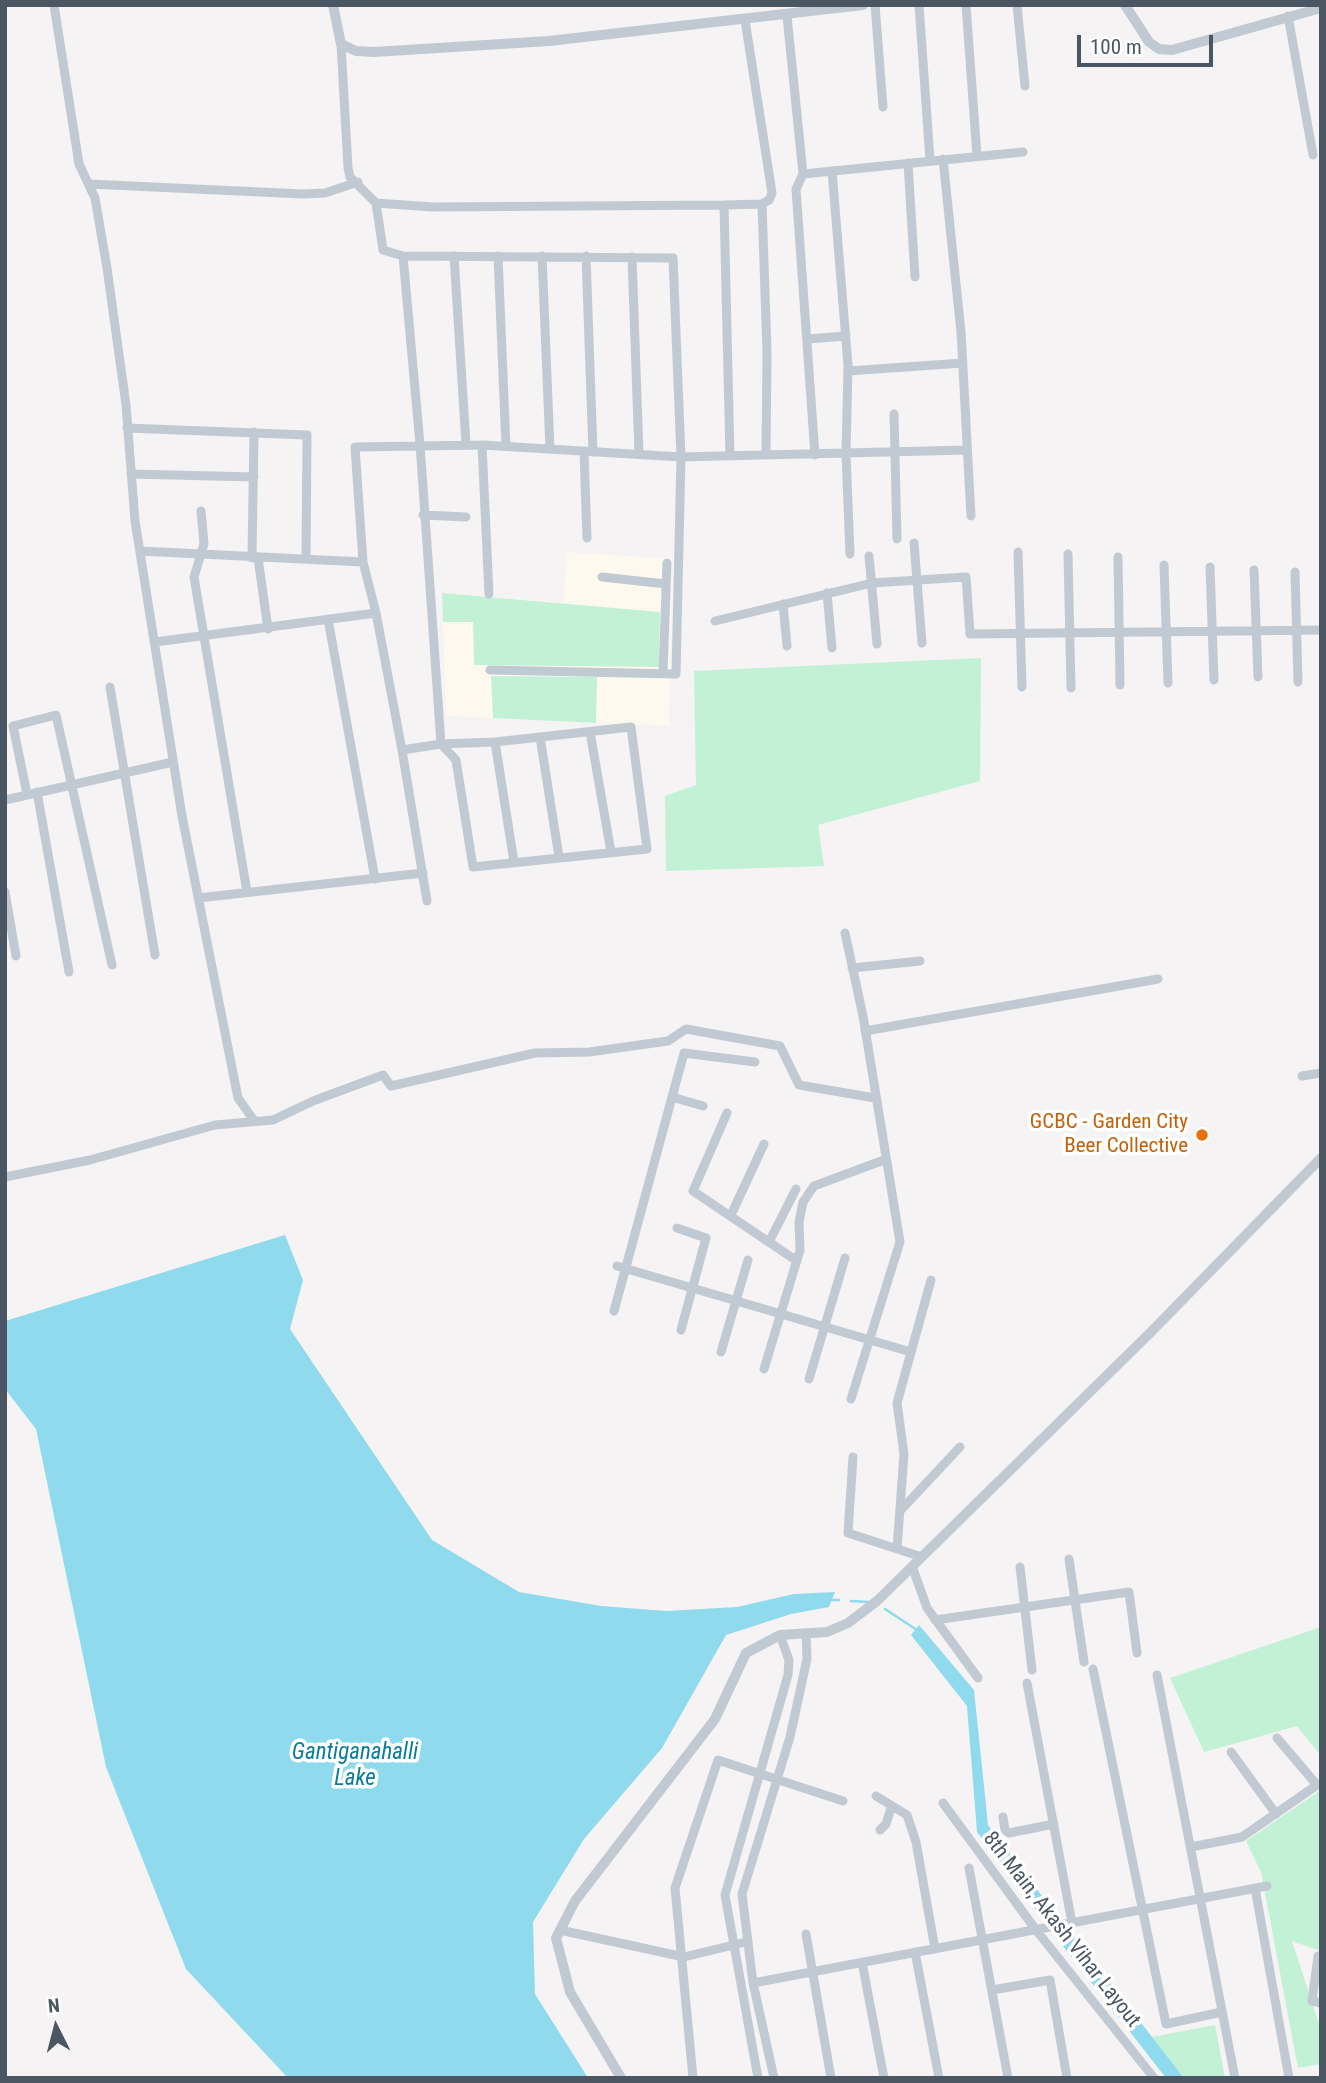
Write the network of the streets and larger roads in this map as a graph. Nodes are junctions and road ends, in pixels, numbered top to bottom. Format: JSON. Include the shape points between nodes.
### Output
{"nodes":[{"id":1,"x":54,"y":5,"type":"edge"},
{"id":2,"x":333,"y":5,"type":"edge"},
{"id":3,"x":863,"y":5,"type":"edge"},
{"id":4,"x":875,"y":5,"type":"edge"},
{"id":5,"x":919,"y":5,"type":"edge"},
{"id":6,"x":966,"y":5,"type":"edge"},
{"id":7,"x":1017,"y":5,"type":"edge"},
{"id":8,"x":1125,"y":5,"type":"edge"},
{"id":9,"x":1321,"y":8,"type":"edge"},
{"id":10,"x":787,"y":16,"type":"junction"},
{"id":11,"x":1288,"y":16,"type":"junction"},
{"id":12,"x":745,"y":20,"type":"junction"},
{"id":13,"x":341,"y":44,"type":"junction"},
{"id":14,"x":1025,"y":86,"type":"dead end"},
{"id":15,"x":883,"y":107,"type":"dead end"},
{"id":16,"x":1023,"y":152,"type":"dead end"},
{"id":17,"x":1313,"y":155,"type":"dead end"},
{"id":18,"x":977,"y":156,"type":"junction"},
{"id":19,"x":943,"y":159,"type":"junction"},
{"id":20,"x":930,"y":160,"type":"junction"},
{"id":21,"x":908,"y":163,"type":"junction"},
{"id":22,"x":832,"y":171,"type":"junction"},
{"id":23,"x":803,"y":174,"type":"junction"},
{"id":24,"x":358,"y":182,"type":"junction"},
{"id":25,"x":89,"y":184,"type":"junction"},
{"id":26,"x":376,"y":203,"type":"junction"},
{"id":27,"x":762,"y":204,"type":"junction"},
{"id":28,"x":724,"y":205,"type":"junction"},
{"id":29,"x":403,"y":256,"type":"junction"},
{"id":30,"x":454,"y":256,"type":"junction"},
{"id":31,"x":498,"y":256,"type":"junction"},
{"id":32,"x":542,"y":256,"type":"junction"},
{"id":33,"x":586,"y":256,"type":"junction"},
{"id":34,"x":632,"y":257,"type":"junction"},
{"id":35,"x":915,"y":277,"type":"dead end"},
{"id":36,"x":846,"y":336,"type":"junction"},
{"id":37,"x":807,"y":339,"type":"junction"},
{"id":38,"x":963,"y":363,"type":"junction"},
{"id":39,"x":848,"y":371,"type":"junction"},
{"id":40,"x":894,"y":414,"type":"dead end"},
{"id":41,"x":127,"y":428,"type":"junction"},
{"id":42,"x":254,"y":432,"type":"junction"},
{"id":43,"x":420,"y":444,"type":"junction"},
{"id":44,"x":466,"y":444,"type":"junction"},
{"id":45,"x":482,"y":445,"type":"junction"},
{"id":46,"x":506,"y":446,"type":"junction"},
{"id":47,"x":550,"y":449,"type":"junction"},
{"id":48,"x":967,"y":450,"type":"junction"},
{"id":49,"x":589,"y":451,"type":"junction"},
{"id":50,"x":895,"y":453,"type":"junction"},
{"id":51,"x":639,"y":454,"type":"junction"},
{"id":52,"x":846,"y":454,"type":"junction"},
{"id":53,"x":766,"y":455,"type":"junction"},
{"id":54,"x":816,"y":455,"type":"junction"},
{"id":55,"x":730,"y":456,"type":"junction"},
{"id":56,"x":681,"y":457,"type":"junction"},
{"id":57,"x":131,"y":474,"type":"junction"},
{"id":58,"x":254,"y":477,"type":"junction"},
{"id":59,"x":201,"y":512,"type":"dead end"},
{"id":60,"x":423,"y":515,"type":"junction"},
{"id":61,"x":971,"y":516,"type":"dead end"},
{"id":62,"x":466,"y":517,"type":"dead end"},
{"id":63,"x":587,"y":538,"type":"dead end"},
{"id":64,"x":897,"y":539,"type":"dead end"},
{"id":65,"x":914,"y":542,"type":"dead end"},
{"id":66,"x":140,"y":551,"type":"junction"},
{"id":67,"x":1018,"y":552,"type":"dead end"},
{"id":68,"x":201,"y":553,"type":"junction"},
{"id":69,"x":849,"y":554,"type":"dead end"},
{"id":70,"x":1068,"y":554,"type":"dead end"},
{"id":71,"x":869,"y":556,"type":"dead end"},
{"id":72,"x":1118,"y":557,"type":"dead end"},
{"id":73,"x":255,"y":558,"type":"junction"},
{"id":74,"x":306,"y":559,"type":"junction"},
{"id":75,"x":363,"y":562,"type":"junction"},
{"id":76,"x":667,"y":563,"type":"dead end"},
{"id":77,"x":1164,"y":565,"type":"dead end"},
{"id":78,"x":1210,"y":566,"type":"dead end"},
{"id":79,"x":1254,"y":570,"type":"dead end"},
{"id":80,"x":1294,"y":572,"type":"dead end"},
{"id":81,"x":602,"y":577,"type":"dead end"},
{"id":82,"x":917,"y":580,"type":"junction"},
{"id":83,"x":872,"y":583,"type":"junction"},
{"id":84,"x":666,"y":584,"type":"junction"},
{"id":85,"x":827,"y":593,"type":"junction"},
{"id":86,"x":489,"y":594,"type":"dead end"},
{"id":87,"x":783,"y":604,"type":"junction"},
{"id":88,"x":376,"y":613,"type":"junction"},
{"id":89,"x":328,"y":619,"type":"junction"},
{"id":90,"x":715,"y":621,"type":"dead end"},
{"id":91,"x":268,"y":629,"type":"junction"},
{"id":92,"x":1297,"y":630,"type":"junction"},
{"id":93,"x":1321,"y":630,"type":"edge"},
{"id":94,"x":1212,"y":631,"type":"junction"},
{"id":95,"x":1256,"y":631,"type":"junction"},
{"id":96,"x":1119,"y":632,"type":"junction"},
{"id":97,"x":1167,"y":632,"type":"junction"},
{"id":98,"x":1070,"y":633,"type":"junction"},
{"id":99,"x":203,"y":634,"type":"junction"},
{"id":100,"x":1021,"y":634,"type":"junction"},
{"id":101,"x":155,"y":642,"type":"junction"},
{"id":102,"x":922,"y":643,"type":"dead end"},
{"id":103,"x":877,"y":644,"type":"dead end"},
{"id":104,"x":787,"y":646,"type":"dead end"},
{"id":105,"x":832,"y":648,"type":"dead end"},
{"id":106,"x":491,"y":670,"type":"dead end"},
{"id":107,"x":663,"y":673,"type":"junction"},
{"id":108,"x":1258,"y":677,"type":"dead end"},
{"id":109,"x":1214,"y":680,"type":"dead end"},
{"id":110,"x":1298,"y":682,"type":"dead end"},
{"id":111,"x":1168,"y":683,"type":"dead end"},
{"id":112,"x":1120,"y":685,"type":"dead end"},
{"id":113,"x":1022,"y":687,"type":"dead end"},
{"id":114,"x":110,"y":688,"type":"dead end"},
{"id":115,"x":1072,"y":688,"type":"dead end"},
{"id":116,"x":590,"y":732,"type":"junction"},
{"id":117,"x":540,"y":737,"type":"junction"},
{"id":118,"x":495,"y":742,"type":"junction"},
{"id":119,"x":440,"y":744,"type":"junction"},
{"id":120,"x":402,"y":750,"type":"junction"},
{"id":121,"x":173,"y":762,"type":"junction"},
{"id":122,"x":124,"y":771,"type":"junction"},
{"id":123,"x":74,"y":782,"type":"junction"},
{"id":124,"x":32,"y":793,"type":"junction"},
{"id":125,"x":5,"y":800,"type":"edge"},
{"id":126,"x":611,"y":852,"type":"junction"},
{"id":127,"x":559,"y":857,"type":"junction"},
{"id":128,"x":514,"y":862,"type":"junction"},
{"id":129,"x":423,"y":873,"type":"junction"},
{"id":130,"x":375,"y":879,"type":"junction"},
{"id":131,"x":5,"y":892,"type":"edge"},
{"id":132,"x":247,"y":892,"type":"junction"},
{"id":133,"x":198,"y":898,"type":"junction"},
{"id":134,"x":427,"y":901,"type":"dead end"},
{"id":135,"x":845,"y":933,"type":"dead end"},
{"id":136,"x":155,"y":955,"type":"dead end"},
{"id":137,"x":16,"y":956,"type":"dead end"},
{"id":138,"x":920,"y":961,"type":"dead end"},
{"id":139,"x":112,"y":965,"type":"dead end"},
{"id":140,"x":852,"y":968,"type":"junction"},
{"id":141,"x":69,"y":972,"type":"dead end"},
{"id":142,"x":1158,"y":979,"type":"dead end"},
{"id":143,"x":865,"y":1031,"type":"junction"},
{"id":144,"x":755,"y":1062,"type":"dead end"},
{"id":145,"x":1321,"y":1073,"type":"edge"},
{"id":146,"x":1302,"y":1076,"type":"dead end"},
{"id":147,"x":672,"y":1097,"type":"junction"},
{"id":148,"x":875,"y":1098,"type":"junction"},
{"id":149,"x":703,"y":1106,"type":"dead end"},
{"id":150,"x":727,"y":1113,"type":"dead end"},
{"id":151,"x":253,"y":1119,"type":"junction"},
{"id":152,"x":764,"y":1144,"type":"dead end"},
{"id":153,"x":1321,"y":1158,"type":"edge"},
{"id":154,"x":884,"y":1160,"type":"junction"},
{"id":155,"x":5,"y":1177,"type":"edge"},
{"id":156,"x":796,"y":1189,"type":"dead end"},
{"id":157,"x":731,"y":1215,"type":"junction"},
{"id":158,"x":677,"y":1228,"type":"dead end"},
{"id":159,"x":770,"y":1240,"type":"junction"},
{"id":160,"x":845,"y":1258,"type":"dead end"},
{"id":161,"x":748,"y":1260,"type":"dead end"},
{"id":162,"x":797,"y":1261,"type":"junction"},
{"id":163,"x":621,"y":1267,"type":"junction"},
{"id":164,"x":931,"y":1280,"type":"dead end"},
{"id":165,"x":693,"y":1288,"type":"junction"},
{"id":166,"x":736,"y":1301,"type":"junction"},
{"id":167,"x":614,"y":1311,"type":"dead end"},
{"id":168,"x":782,"y":1314,"type":"junction"},
{"id":169,"x":824,"y":1327,"type":"junction"},
{"id":170,"x":681,"y":1330,"type":"dead end"},
{"id":171,"x":869,"y":1340,"type":"junction"},
{"id":172,"x":721,"y":1352,"type":"dead end"},
{"id":173,"x":911,"y":1352,"type":"junction"},
{"id":174,"x":764,"y":1369,"type":"dead end"},
{"id":175,"x":809,"y":1379,"type":"dead end"},
{"id":176,"x":851,"y":1399,"type":"dead end"},
{"id":177,"x":960,"y":1447,"type":"dead end"},
{"id":178,"x":853,"y":1457,"type":"dead end"},
{"id":179,"x":900,"y":1511,"type":"junction"},
{"id":180,"x":897,"y":1549,"type":"junction"},
{"id":181,"x":922,"y":1557,"type":"junction"},
{"id":182,"x":1069,"y":1559,"type":"dead end"},
{"id":183,"x":912,"y":1566,"type":"junction"},
{"id":184,"x":1020,"y":1567,"type":"dead end"},
{"id":185,"x":1075,"y":1600,"type":"junction"},
{"id":186,"x":1024,"y":1607,"type":"junction"},
{"id":187,"x":935,"y":1620,"type":"junction"},
{"id":188,"x":806,"y":1634,"type":"junction"},
{"id":189,"x":780,"y":1635,"type":"junction"},
{"id":190,"x":1137,"y":1653,"type":"dead end"},
{"id":191,"x":1084,"y":1662,"type":"dead end"},
{"id":192,"x":1093,"y":1669,"type":"dead end"},
{"id":193,"x":1032,"y":1670,"type":"dead end"},
{"id":194,"x":1157,"y":1675,"type":"dead end"},
{"id":195,"x":978,"y":1678,"type":"dead end"},
{"id":196,"x":1027,"y":1683,"type":"dead end"},
{"id":197,"x":1277,"y":1738,"type":"dead end"},
{"id":198,"x":1231,"y":1752,"type":"dead end"},
{"id":199,"x":762,"y":1772,"type":"junction"},
{"id":200,"x":777,"y":1779,"type":"junction"},
{"id":201,"x":876,"y":1796,"type":"dead end"},
{"id":202,"x":843,"y":1801,"type":"dead end"},
{"id":203,"x":943,"y":1803,"type":"dead end"},
{"id":204,"x":891,"y":1808,"type":"junction"},
{"id":205,"x":1276,"y":1814,"type":"junction"},
{"id":206,"x":1003,"y":1817,"type":"dead end"},
{"id":207,"x":1054,"y":1824,"type":"junction"},
{"id":208,"x":880,"y":1830,"type":"dead end"},
{"id":209,"x":1191,"y":1847,"type":"junction"},
{"id":210,"x":969,"y":1868,"type":"dead end"},
{"id":211,"x":1267,"y":1886,"type":"dead end"},
{"id":212,"x":1255,"y":1888,"type":"junction"},
{"id":213,"x":1200,"y":1898,"type":"junction"},
{"id":214,"x":1142,"y":1909,"type":"junction"},
{"id":215,"x":1072,"y":1923,"type":"junction"},
{"id":216,"x":560,"y":1930,"type":"junction"},
{"id":217,"x":1039,"y":1930,"type":"junction"},
{"id":218,"x":806,"y":1934,"type":"dead end"},
{"id":219,"x":983,"y":1940,"type":"junction"},
{"id":220,"x":746,"y":1942,"type":"junction"},
{"id":221,"x":732,"y":1945,"type":"junction"},
{"id":222,"x":935,"y":1949,"type":"junction"},
{"id":223,"x":915,"y":1952,"type":"junction"},
{"id":224,"x":1318,"y":1956,"type":"dead end"},
{"id":225,"x":684,"y":1957,"type":"junction"},
{"id":226,"x":862,"y":1962,"type":"junction"},
{"id":227,"x":813,"y":1972,"type":"junction"},
{"id":228,"x":753,"y":1983,"type":"junction"},
{"id":229,"x":992,"y":1990,"type":"junction"},
{"id":230,"x":1321,"y":2003,"type":"edge"},
{"id":231,"x":1222,"y":2012,"type":"junction"},
{"id":232,"x":621,"y":2078,"type":"edge"},
{"id":233,"x":693,"y":2078,"type":"edge"},
{"id":234,"x":758,"y":2078,"type":"edge"},
{"id":235,"x":774,"y":2078,"type":"edge"},
{"id":236,"x":831,"y":2078,"type":"edge"},
{"id":237,"x":884,"y":2078,"type":"edge"},
{"id":238,"x":939,"y":2078,"type":"edge"},
{"id":239,"x":1008,"y":2078,"type":"edge"},
{"id":240,"x":1067,"y":2078,"type":"edge"},
{"id":241,"x":1154,"y":2078,"type":"edge"},
{"id":242,"x":1235,"y":2078,"type":"edge"},
{"id":243,"x":1289,"y":2078,"type":"edge"}],
"edges":[{"from":1,"to":25,"type":"street","via":[[79,164]]},
{"from":2,"to":13,"type":"street"},
{"from":3,"to":10,"type":"street"},
{"from":4,"to":15,"type":"street"},
{"from":5,"to":20,"type":"street"},
{"from":6,"to":18,"type":"street"},
{"from":7,"to":14,"type":"street"},
{"from":8,"to":11,"type":"street","via":[[1149,42],[1172,50]]},
{"from":9,"to":11,"type":"street"},
{"from":10,"to":12,"type":"street"},
{"from":10,"to":23,"type":"street"},
{"from":11,"to":17,"type":"street"},
{"from":12,"to":13,"type":"street","via":[[549,41],[374,52]]},
{"from":12,"to":27,"type":"street","via":[[772,193]]},
{"from":13,"to":24,"type":"street","via":[[348,168],[350,177]]},
{"from":16,"to":18,"type":"street"},
{"from":18,"to":19,"type":"street"},
{"from":19,"to":20,"type":"street"},
{"from":19,"to":38,"type":"street"},
{"from":20,"to":21,"type":"street"},
{"from":21,"to":22,"type":"street"},
{"from":21,"to":35,"type":"street"},
{"from":22,"to":23,"type":"street"},
{"from":22,"to":36,"type":"street"},
{"from":23,"to":37,"type":"street","via":[[796,189]]},
{"from":24,"to":25,"type":"street","via":[[325,193],[303,194]]},
{"from":24,"to":26,"type":"street"},
{"from":25,"to":41,"type":"street","via":[[107,268]]},
{"from":26,"to":28,"type":"street","via":[[433,207]]},
{"from":26,"to":29,"type":"street","via":[[383,250]]},
{"from":27,"to":28,"type":"street"},
{"from":27,"to":53,"type":"street"},
{"from":28,"to":55,"type":"street"},
{"from":29,"to":30,"type":"street"},
{"from":29,"to":43,"type":"street"},
{"from":30,"to":31,"type":"street"},
{"from":30,"to":44,"type":"street"},
{"from":31,"to":32,"type":"street"},
{"from":31,"to":46,"type":"street"},
{"from":32,"to":33,"type":"street"},
{"from":32,"to":47,"type":"street"},
{"from":33,"to":34,"type":"street"},
{"from":33,"to":49,"type":"street"},
{"from":34,"to":51,"type":"street"},
{"from":34,"to":56,"type":"street","via":[[673,258]]},
{"from":36,"to":37,"type":"street"},
{"from":36,"to":39,"type":"street"},
{"from":37,"to":54,"type":"street"},
{"from":38,"to":39,"type":"street"},
{"from":38,"to":48,"type":"street"},
{"from":39,"to":52,"type":"street"},
{"from":40,"to":50,"type":"street"},
{"from":41,"to":42,"type":"street"},
{"from":41,"to":57,"type":"street"},
{"from":42,"to":58,"type":"street"},
{"from":42,"to":74,"type":"street","via":[[307,435]]},
{"from":43,"to":44,"type":"street"},
{"from":43,"to":60,"type":"street"},
{"from":43,"to":75,"type":"street","via":[[355,447]]},
{"from":44,"to":45,"type":"street"},
{"from":45,"to":46,"type":"street"},
{"from":45,"to":86,"type":"street"},
{"from":46,"to":47,"type":"street"},
{"from":47,"to":49,"type":"street"},
{"from":48,"to":50,"type":"street"},
{"from":48,"to":61,"type":"street"},
{"from":49,"to":51,"type":"street"},
{"from":49,"to":63,"type":"street"},
{"from":50,"to":52,"type":"street"},
{"from":50,"to":64,"type":"street"},
{"from":51,"to":56,"type":"street"},
{"from":52,"to":54,"type":"street"},
{"from":52,"to":69,"type":"street"},
{"from":53,"to":54,"type":"street"},
{"from":53,"to":55,"type":"street"},
{"from":55,"to":56,"type":"street"},
{"from":56,"to":107,"type":"street","via":[[676,674]]},
{"from":57,"to":58,"type":"street"},
{"from":57,"to":66,"type":"street"},
{"from":58,"to":73,"type":"street"},
{"from":59,"to":68,"type":"street"},
{"from":60,"to":62,"type":"street"},
{"from":60,"to":119,"type":"street"},
{"from":65,"to":82,"type":"street"},
{"from":66,"to":68,"type":"street"},
{"from":66,"to":101,"type":"street"},
{"from":67,"to":100,"type":"street"},
{"from":68,"to":73,"type":"street"},
{"from":68,"to":99,"type":"street","via":[[194,577]]},
{"from":70,"to":98,"type":"street"},
{"from":71,"to":83,"type":"street"},
{"from":72,"to":96,"type":"street"},
{"from":73,"to":74,"type":"street"},
{"from":73,"to":91,"type":"street"},
{"from":74,"to":75,"type":"street"},
{"from":75,"to":88,"type":"street"},
{"from":76,"to":84,"type":"street"},
{"from":77,"to":97,"type":"street"},
{"from":78,"to":94,"type":"street"},
{"from":79,"to":95,"type":"street"},
{"from":80,"to":92,"type":"street"},
{"from":81,"to":84,"type":"street"},
{"from":82,"to":83,"type":"street"},
{"from":82,"to":100,"type":"street","via":[[966,577],[970,634]]},
{"from":82,"to":102,"type":"street"},
{"from":83,"to":85,"type":"street"},
{"from":83,"to":103,"type":"street"},
{"from":84,"to":107,"type":"street"},
{"from":85,"to":87,"type":"street"},
{"from":85,"to":105,"type":"street"},
{"from":87,"to":90,"type":"street"},
{"from":87,"to":104,"type":"street"},
{"from":88,"to":89,"type":"street"},
{"from":88,"to":120,"type":"street"},
{"from":89,"to":91,"type":"street"},
{"from":89,"to":130,"type":"street"},
{"from":91,"to":99,"type":"street"},
{"from":92,"to":93,"type":"street"},
{"from":92,"to":95,"type":"street"},
{"from":92,"to":110,"type":"street"},
{"from":94,"to":95,"type":"street"},
{"from":94,"to":97,"type":"street"},
{"from":94,"to":109,"type":"street"},
{"from":95,"to":108,"type":"street"},
{"from":96,"to":97,"type":"street"},
{"from":96,"to":98,"type":"street"},
{"from":96,"to":112,"type":"street"},
{"from":97,"to":111,"type":"street"},
{"from":98,"to":100,"type":"street"},
{"from":98,"to":115,"type":"street"},
{"from":99,"to":101,"type":"street"},
{"from":99,"to":132,"type":"street"},
{"from":100,"to":113,"type":"street"},
{"from":101,"to":121,"type":"street"},
{"from":106,"to":107,"type":"street"},
{"from":114,"to":122,"type":"street"},
{"from":116,"to":117,"type":"street"},
{"from":116,"to":126,"type":"street"},
{"from":116,"to":126,"type":"street","via":[[631,727],[647,849]]},
{"from":117,"to":118,"type":"street"},
{"from":117,"to":127,"type":"street"},
{"from":118,"to":119,"type":"street"},
{"from":118,"to":128,"type":"street"},
{"from":119,"to":120,"type":"street"},
{"from":119,"to":128,"type":"street","via":[[456,760],[473,867]]},
{"from":120,"to":129,"type":"street"},
{"from":121,"to":122,"type":"street"},
{"from":121,"to":133,"type":"street"},
{"from":122,"to":123,"type":"street"},
{"from":122,"to":136,"type":"street"},
{"from":123,"to":124,"type":"street"},
{"from":123,"to":124,"type":"street","via":[[59,716],[19,722],[13,726]]},
{"from":123,"to":139,"type":"street"},
{"from":124,"to":125,"type":"street"},
{"from":124,"to":141,"type":"street"},
{"from":126,"to":127,"type":"street"},
{"from":127,"to":128,"type":"street"},
{"from":129,"to":130,"type":"street"},
{"from":129,"to":134,"type":"street"},
{"from":130,"to":132,"type":"street"},
{"from":131,"to":137,"type":"street"},
{"from":132,"to":133,"type":"street"},
{"from":133,"to":151,"type":"street","via":[[238,1098]]},
{"from":135,"to":140,"type":"street"},
{"from":138,"to":140,"type":"street"},
{"from":140,"to":143,"type":"street"},
{"from":142,"to":143,"type":"street"},
{"from":143,"to":148,"type":"street"},
{"from":144,"to":147,"type":"street","via":[[684,1053]]},
{"from":145,"to":146,"type":"street"},
{"from":147,"to":149,"type":"street"},
{"from":147,"to":163,"type":"street"},
{"from":148,"to":151,"type":"street","via":[[799,1085],[780,1046],[686,1029],[667,1041],[589,1052],[535,1053],[391,1086],[383,1076],[274,1120]]},
{"from":148,"to":154,"type":"street"},
{"from":150,"to":157,"type":"street","via":[[693,1191]]},
{"from":151,"to":155,"type":"street"},
{"from":152,"to":157,"type":"street"},
{"from":153,"to":181,"type":"street"},
{"from":154,"to":162,"type":"street","via":[[814,1186],[803,1202]]},
{"from":154,"to":171,"type":"street","via":[[900,1242]]},
{"from":156,"to":159,"type":"street"},
{"from":157,"to":159,"type":"street"},
{"from":158,"to":165,"type":"street","via":[[706,1238]]},
{"from":159,"to":162,"type":"street"},
{"from":160,"to":169,"type":"street"},
{"from":161,"to":166,"type":"street"},
{"from":162,"to":168,"type":"street"},
{"from":163,"to":165,"type":"street"},
{"from":163,"to":167,"type":"street"},
{"from":164,"to":173,"type":"street"},
{"from":165,"to":166,"type":"street"},
{"from":165,"to":170,"type":"street"},
{"from":166,"to":168,"type":"street"},
{"from":166,"to":172,"type":"street"},
{"from":168,"to":169,"type":"street"},
{"from":168,"to":174,"type":"street"},
{"from":169,"to":171,"type":"street"},
{"from":169,"to":175,"type":"street"},
{"from":171,"to":173,"type":"street"},
{"from":171,"to":176,"type":"street"},
{"from":173,"to":179,"type":"street","via":[[897,1403],[904,1454]]},
{"from":177,"to":179,"type":"street"},
{"from":178,"to":180,"type":"street","via":[[848,1533]]},
{"from":179,"to":180,"type":"street"},
{"from":180,"to":181,"type":"street"},
{"from":181,"to":183,"type":"street"},
{"from":182,"to":185,"type":"street"},
{"from":183,"to":187,"type":"street"},
{"from":183,"to":188,"type":"street","via":[[848,1623]]},
{"from":184,"to":186,"type":"street"},
{"from":185,"to":186,"type":"street"},
{"from":185,"to":190,"type":"street","via":[[1129,1592]]},
{"from":185,"to":191,"type":"street"},
{"from":186,"to":187,"type":"street"},
{"from":186,"to":193,"type":"street"},
{"from":187,"to":195,"type":"street"},
{"from":188,"to":189,"type":"street"},
{"from":188,"to":200,"type":"street","via":[[807,1659]]},
{"from":189,"to":199,"type":"street","via":[[789,1660],[788,1675]]},
{"from":189,"to":216,"type":"street","via":[[746,1653],[715,1718],[575,1900]]},
{"from":192,"to":214,"type":"street"},
{"from":194,"to":209,"type":"street"},
{"from":196,"to":207,"type":"street"},
{"from":197,"to":205,"type":"street","via":[[1317,1785]]},
{"from":198,"to":205,"type":"street"},
{"from":199,"to":200,"type":"street"},
{"from":199,"to":221,"type":"street","via":[[725,1895]]},
{"from":199,"to":225,"type":"street","via":[[718,1760],[675,1888]]},
{"from":200,"to":202,"type":"street"},
{"from":200,"to":220,"type":"street","via":[[742,1894]]},
{"from":201,"to":204,"type":"street"},
{"from":203,"to":217,"type":"street","name":"8th Main, Akash Vihar Layout"},
{"from":204,"to":208,"type":"street"},
{"from":204,"to":222,"type":"street","via":[[906,1815],[916,1842]]},
{"from":205,"to":209,"type":"street","via":[[1242,1837]]},
{"from":206,"to":207,"type":"street","via":[[1009,1833]]},
{"from":207,"to":215,"type":"street"},
{"from":209,"to":213,"type":"street"},
{"from":210,"to":219,"type":"street"},
{"from":211,"to":212,"type":"street"},
{"from":212,"to":213,"type":"street"},
{"from":212,"to":243,"type":"street"},
{"from":213,"to":214,"type":"street"},
{"from":213,"to":231,"type":"street"},
{"from":214,"to":215,"type":"street"},
{"from":214,"to":231,"type":"street","via":[[1166,2024]]},
{"from":215,"to":217,"type":"street"},
{"from":216,"to":225,"type":"street"},
{"from":216,"to":232,"type":"street","via":[[556,1938],[570,1992]]},
{"from":217,"to":219,"type":"street"},
{"from":217,"to":241,"type":"street","name":"8th Main, Akash Vihar Layout"},
{"from":218,"to":227,"type":"street"},
{"from":219,"to":222,"type":"street"},
{"from":219,"to":229,"type":"street"},
{"from":220,"to":221,"type":"street"},
{"from":220,"to":228,"type":"street"},
{"from":221,"to":225,"type":"street"},
{"from":221,"to":234,"type":"street"},
{"from":222,"to":223,"type":"street"},
{"from":223,"to":226,"type":"street"},
{"from":223,"to":238,"type":"street"},
{"from":224,"to":230,"type":"street","via":[[1312,2001]]},
{"from":225,"to":233,"type":"street"},
{"from":226,"to":227,"type":"street"},
{"from":226,"to":237,"type":"street"},
{"from":227,"to":228,"type":"street"},
{"from":227,"to":236,"type":"street"},
{"from":228,"to":235,"type":"street"},
{"from":229,"to":239,"type":"street"},
{"from":229,"to":240,"type":"street","via":[[1049,1980]]},
{"from":231,"to":242,"type":"street"}]}
